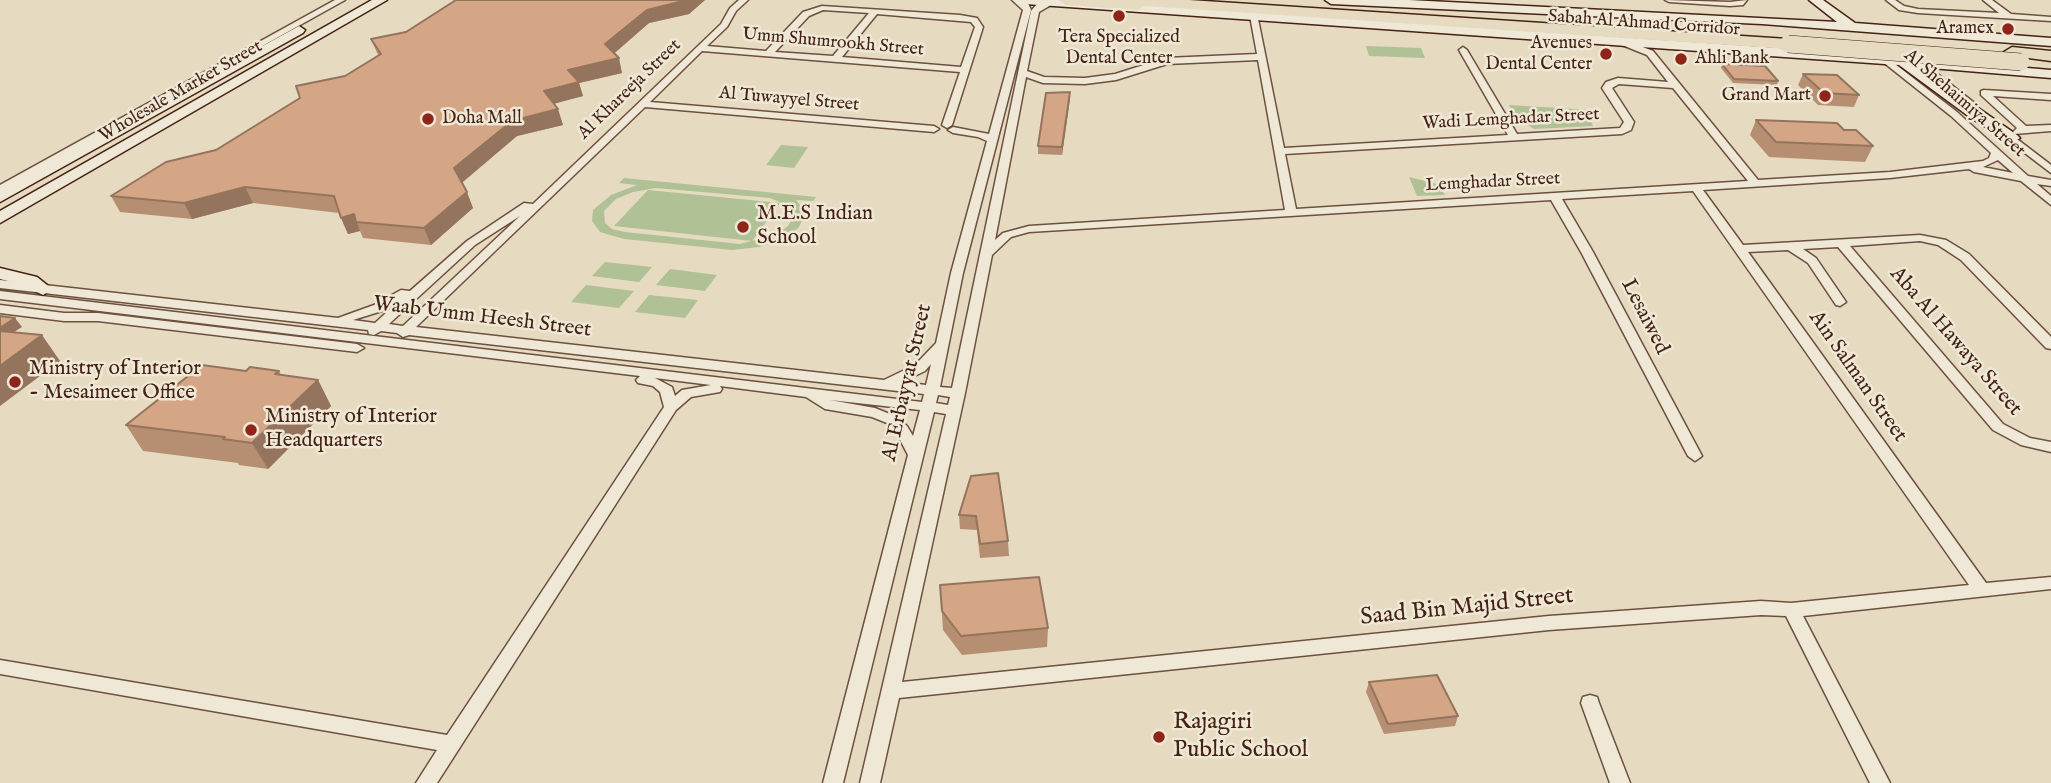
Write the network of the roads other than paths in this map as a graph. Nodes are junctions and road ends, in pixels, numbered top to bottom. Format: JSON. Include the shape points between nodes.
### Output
{"nodes":[{"id":1,"x":341,"y":0,"type":"edge"},
{"id":2,"x":352,"y":0,"type":"edge"},
{"id":3,"x":369,"y":0,"type":"edge"},
{"id":4,"x":381,"y":0,"type":"edge"},
{"id":5,"x":730,"y":0,"type":"edge"},
{"id":6,"x":744,"y":0,"type":"edge"},
{"id":7,"x":1016,"y":0,"type":"edge"},
{"id":8,"x":1025,"y":0,"type":"edge"},
{"id":9,"x":1120,"y":0,"type":"edge"},
{"id":10,"x":1226,"y":0,"type":"edge"},
{"id":11,"x":1331,"y":0,"type":"edge"},
{"id":12,"x":1669,"y":0,"type":"edge"},
{"id":13,"x":1743,"y":0,"type":"edge"},
{"id":14,"x":1806,"y":0,"type":"edge"},
{"id":15,"x":1815,"y":0,"type":"edge"},
{"id":16,"x":1827,"y":0,"type":"edge"},
{"id":17,"x":1890,"y":0,"type":"edge"},
{"id":18,"x":1987,"y":0,"type":"edge"},
{"id":19,"x":1059,"y":1,"type":"edge"},
{"id":20,"x":875,"y":11,"type":"junction"},
{"id":21,"x":1261,"y":13,"type":"junction"},
{"id":22,"x":1845,"y":13,"type":"junction"},
{"id":23,"x":1682,"y":17,"type":"junction"},
{"id":24,"x":2010,"y":17,"type":"junction"},
{"id":25,"x":2051,"y":19,"type":"edge"},
{"id":26,"x":1762,"y":20,"type":"junction"},
{"id":27,"x":1803,"y":23,"type":"junction"},
{"id":28,"x":1867,"y":28,"type":"junction"},
{"id":29,"x":719,"y":29,"type":"junction"},
{"id":30,"x":1847,"y":29,"type":"junction"},
{"id":31,"x":1940,"y":34,"type":"junction"},
{"id":32,"x":1585,"y":40,"type":"junction"},
{"id":33,"x":1982,"y":41,"type":"junction"},
{"id":34,"x":1783,"y":42,"type":"junction"},
{"id":35,"x":2051,"y":45,"type":"edge"},
{"id":36,"x":1882,"y":47,"type":"junction"},
{"id":37,"x":699,"y":48,"type":"junction"},
{"id":38,"x":1656,"y":49,"type":"junction"},
{"id":39,"x":1463,"y":50,"type":"dead end"},
{"id":40,"x":768,"y":54,"type":"junction"},
{"id":41,"x":1837,"y":56,"type":"junction"},
{"id":42,"x":2051,"y":56,"type":"edge"},
{"id":43,"x":1260,"y":57,"type":"junction"},
{"id":44,"x":2017,"y":57,"type":"junction"},
{"id":45,"x":836,"y":59,"type":"junction"},
{"id":46,"x":1908,"y":59,"type":"junction"},
{"id":47,"x":2051,"y":64,"type":"edge"},
{"id":48,"x":1982,"y":68,"type":"junction"},
{"id":49,"x":963,"y":70,"type":"junction"},
{"id":50,"x":2051,"y":72,"type":"edge"},
{"id":51,"x":1024,"y":73,"type":"junction"},
{"id":52,"x":1909,"y":77,"type":"junction"},
{"id":53,"x":1043,"y":80,"type":"junction"},
{"id":54,"x":1675,"y":85,"type":"junction"},
{"id":55,"x":1021,"y":87,"type":"junction"},
{"id":56,"x":1953,"y":90,"type":"junction"},
{"id":57,"x":2051,"y":97,"type":"edge"},
{"id":58,"x":641,"y":104,"type":"junction"},
{"id":59,"x":143,"y":117,"type":"junction"},
{"id":60,"x":2014,"y":120,"type":"junction"},
{"id":61,"x":165,"y":122,"type":"junction"},
{"id":62,"x":950,"y":128,"type":"junction"},
{"id":63,"x":2018,"y":133,"type":"junction"},
{"id":64,"x":1514,"y":137,"type":"junction"},
{"id":65,"x":992,"y":140,"type":"junction"},
{"id":66,"x":1278,"y":152,"type":"junction"},
{"id":67,"x":1996,"y":154,"type":"junction"},
{"id":68,"x":1958,"y":168,"type":"junction"},
{"id":69,"x":2051,"y":170,"type":"edge"},
{"id":70,"x":566,"y":177,"type":"junction"},
{"id":71,"x":2025,"y":181,"type":"junction"},
{"id":72,"x":2051,"y":183,"type":"edge"},
{"id":73,"x":1756,"y":184,"type":"junction"},
{"id":74,"x":0,"y":189,"type":"edge"},
{"id":75,"x":1697,"y":189,"type":"junction"},
{"id":76,"x":0,"y":197,"type":"edge"},
{"id":77,"x":1555,"y":197,"type":"junction"},
{"id":78,"x":2051,"y":202,"type":"edge"},
{"id":79,"x":0,"y":206,"type":"edge"},
{"id":80,"x":1291,"y":212,"type":"junction"},
{"id":81,"x":995,"y":217,"type":"junction"},
{"id":82,"x":0,"y":218,"type":"edge"},
{"id":83,"x":1029,"y":229,"type":"junction"},
{"id":84,"x":1841,"y":243,"type":"junction"},
{"id":85,"x":1791,"y":246,"type":"junction"},
{"id":86,"x":1740,"y":249,"type":"junction"},
{"id":87,"x":986,"y":253,"type":"junction"},
{"id":88,"x":455,"y":258,"type":"junction"},
{"id":89,"x":0,"y":273,"type":"edge"},
{"id":90,"x":0,"y":284,"type":"edge"},
{"id":91,"x":43,"y":289,"type":"junction"},
{"id":92,"x":0,"y":295,"type":"edge"},
{"id":93,"x":1840,"y":302,"type":"dead end"},
{"id":94,"x":0,"y":310,"type":"edge"},
{"id":95,"x":215,"y":320,"type":"junction"},
{"id":96,"x":336,"y":322,"type":"junction"},
{"id":97,"x":379,"y":327,"type":"junction"},
{"id":98,"x":184,"y":328,"type":"junction"},
{"id":99,"x":406,"y":330,"type":"junction"},
{"id":100,"x":365,"y":339,"type":"junction"},
{"id":101,"x":942,"y":342,"type":"junction"},
{"id":102,"x":393,"y":343,"type":"junction"},
{"id":103,"x":2051,"y":345,"type":"edge"},
{"id":104,"x":561,"y":363,"type":"junction"},
{"id":105,"x":608,"y":369,"type":"junction"},
{"id":106,"x":885,"y":386,"type":"junction"},
{"id":107,"x":761,"y":387,"type":"junction"},
{"id":108,"x":810,"y":393,"type":"junction"},
{"id":109,"x":929,"y":399,"type":"junction"},
{"id":110,"x":956,"y":402,"type":"junction"},
{"id":111,"x":671,"y":407,"type":"junction"},
{"id":112,"x":2051,"y":447,"type":"edge"},
{"id":113,"x":915,"y":454,"type":"junction"},
{"id":114,"x":1695,"y":456,"type":"dead end"},
{"id":115,"x":2051,"y":583,"type":"edge"},
{"id":116,"x":1982,"y":590,"type":"junction"},
{"id":117,"x":1791,"y":610,"type":"junction"},
{"id":118,"x":0,"y":667,"type":"edge"},
{"id":119,"x":889,"y":691,"type":"junction"},
{"id":120,"x":1590,"y":703,"type":"dead end"},
{"id":121,"x":452,"y":744,"type":"junction"},
{"id":122,"x":426,"y":783,"type":"edge"},
{"id":123,"x":833,"y":783,"type":"edge"},
{"id":124,"x":870,"y":783,"type":"edge"},
{"id":125,"x":1620,"y":783,"type":"edge"},
{"id":126,"x":1880,"y":783,"type":"edge"}],
"edges":[{"from":1,"to":74,"type":"street","name":"Wholesale Market Street"},
{"from":2,"to":59,"type":"street","name":"Wholesale Market Street"},
{"from":3,"to":61,"type":"street","via":[[182,107]]},
{"from":4,"to":61,"type":"street","name":"Wholesale Market Street"},
{"from":5,"to":29,"type":"street","name":"Al Khareeja Street","via":[[722,9]]},
{"from":6,"to":29,"type":"street","name":"Al Khareeja Street"},
{"from":7,"to":65,"type":"street","name":"Al Erbayyat Street","via":[[1027,10]]},
{"from":8,"to":19,"type":"street"},
{"from":9,"to":21,"type":"highway","name":"Sabah Al Ahmad Corridor"},
{"from":10,"to":34,"type":"highway","name":"Sabah Al Ahmad Corridor"},
{"from":11,"to":23,"type":"street","name":"Sabah Al Ahmad Corridor"},
{"from":12,"to":13,"type":"street","via":[[1730,4]]},
{"from":14,"to":27,"type":"street","via":[[1814,15]]},
{"from":14,"to":30,"type":"street"},
{"from":15,"to":30,"type":"street"},
{"from":16,"to":22,"type":"street"},
{"from":17,"to":24,"type":"street","via":[[1918,12]]},
{"from":18,"to":24,"type":"street"},
{"from":19,"to":21,"type":"highway"},
{"from":19,"to":51,"type":"street","via":[[1035,11]]},
{"from":20,"to":40,"type":"street","via":[[828,7],[810,11]]},
{"from":20,"to":45,"type":"street"},
{"from":20,"to":49,"type":"street","via":[[974,20],[979,27]]},
{"from":21,"to":32,"type":"street","name":"Sabah Al Ahmad Corridor"},
{"from":21,"to":34,"type":"highway","name":"Sabah Al Ahmad Corridor"},
{"from":21,"to":43,"type":"street"},
{"from":22,"to":28,"type":"street"},
{"from":22,"to":31,"type":"street"},
{"from":23,"to":26,"type":"street","name":"Sabah Al Ahmad Corridor"},
{"from":23,"to":34,"type":"street","via":[[1783,27],[1807,41]]},
{"from":24,"to":25,"type":"street"},
{"from":26,"to":27,"type":"street","name":"Sabah Al Ahmad Corridor"},
{"from":26,"to":30,"type":"street"},
{"from":27,"to":30,"type":"street","name":"Sabah Al Ahmad Corridor"},
{"from":28,"to":30,"type":"street","name":"Sabah Al Ahmad Corridor"},
{"from":28,"to":31,"type":"street","name":"Sabah Al Ahmad Corridor"},
{"from":28,"to":36,"type":"street"},
{"from":29,"to":37,"type":"street","name":"Al Khareeja Street"},
{"from":30,"to":36,"type":"street"},
{"from":31,"to":35,"type":"street","name":"Sabah Al Ahmad Corridor"},
{"from":32,"to":34,"type":"street"},
{"from":32,"to":38,"type":"street","name":"Sabah Al Ahmad Corridor"},
{"from":33,"to":35,"type":"street"},
{"from":33,"to":36,"type":"street","via":[[1916,38]]},
{"from":33,"to":50,"type":"street","via":[[1960,44],[1961,50],[1974,61]]},
{"from":34,"to":36,"type":"street","via":[[1856,52]]},
{"from":34,"to":44,"type":"highway","name":"Sabah Al Ahmad Corridor","bridge":true},
{"from":36,"to":41,"type":"street","name":"Sabah Al Ahmad Corridor"},
{"from":36,"to":46,"type":"street","name":"Sabah Al Ahmad Corridor"},
{"from":36,"to":52,"type":"street","name":"Al Shehaimiya Street"},
{"from":37,"to":40,"type":"street","name":"Umm Shumrookh Street"},
{"from":37,"to":58,"type":"street","name":"Al Khareeja Street"},
{"from":38,"to":41,"type":"street","name":"Sabah Al Ahmad Corridor"},
{"from":38,"to":54,"type":"street"},
{"from":39,"to":64,"type":"street"},
{"from":40,"to":45,"type":"street","name":"Umm Shumrookh Street"},
{"from":41,"to":52,"type":"street"},
{"from":42,"to":44,"type":"highway","name":"Sabah Al Ahmad Corridor"},
{"from":43,"to":53,"type":"street","via":[[1166,61],[1101,80]]},
{"from":43,"to":66,"type":"street"},
{"from":44,"to":47,"type":"highway","name":"Sabah Al Ahmad Corridor"},
{"from":45,"to":49,"type":"street","name":"Umm Shumrookh Street"},
{"from":46,"to":48,"type":"street","name":"Sabah Al Ahmad Corridor"},
{"from":46,"to":56,"type":"street","name":"Al Shehaimiya Street"},
{"from":46,"to":63,"type":"street","via":[[1976,115]]},
{"from":48,"to":50,"type":"street","name":"Sabah Al Ahmad Corridor"},
{"from":48,"to":56,"type":"street","via":[[1951,75]]},
{"from":49,"to":62,"type":"street"},
{"from":51,"to":53,"type":"street"},
{"from":51,"to":55,"type":"street"},
{"from":52,"to":67,"type":"street","name":"Al Shehaimiya Street"},
{"from":53,"to":55,"type":"street"},
{"from":54,"to":64,"type":"street","name":"Wadi Lemghadar Street","via":[[1609,84],[1607,88],[1629,122],[1622,131]]},
{"from":54,"to":73,"type":"street"},
{"from":55,"to":81,"type":"street"},
{"from":56,"to":63,"type":"street","name":"Al Shehaimiya Street"},
{"from":57,"to":60,"type":"street","via":[[1984,93]]},
{"from":58,"to":62,"type":"street","name":"Al Tuwayyel Street"},
{"from":58,"to":70,"type":"street","name":"Al Khareeja Street"},
{"from":59,"to":76,"type":"street","name":"Wholesale Market Street"},
{"from":59,"to":79,"type":"street","via":[[124,135]]},
{"from":60,"to":63,"type":"street"},
{"from":60,"to":63,"type":"street","via":[[2051,128]]},
{"from":61,"to":82,"type":"street","name":"Wholesale Market Street"},
{"from":62,"to":65,"type":"street"},
{"from":63,"to":69,"type":"street","name":"Al Shehaimiya Street"},
{"from":64,"to":66,"type":"street","name":"Wadi Lemghadar Street"},
{"from":65,"to":101,"type":"street","name":"Al Erbayyat Street"},
{"from":66,"to":80,"type":"street"},
{"from":67,"to":68,"type":"street","name":"Lemghadar Street","via":[[1990,162]]},
{"from":67,"to":71,"type":"street","name":"Al Shehaimiya Street"},
{"from":68,"to":71,"type":"street","name":"Lemghadar Street","via":[[1992,171]]},
{"from":68,"to":73,"type":"street","name":"Lemghadar Street"},
{"from":70,"to":88,"type":"street","name":"Al Khareeja Street"},
{"from":70,"to":99,"type":"street","name":"Al Khareeja Street"},
{"from":71,"to":72,"type":"street"},
{"from":71,"to":78,"type":"street","name":"Al Shehaimiya Street"},
{"from":73,"to":75,"type":"street","name":"Lemghadar Street"},
{"from":75,"to":77,"type":"street","name":"Lemghadar Street"},
{"from":75,"to":86,"type":"street","name":"Ain Salman Street"},
{"from":77,"to":80,"type":"street","name":"Lemghadar Street"},
{"from":77,"to":114,"type":"street","name":"Lesaiwed"},
{"from":80,"to":83,"type":"street","name":"Lemghadar Street"},
{"from":81,"to":83,"type":"street","name":"Lemghadar Street","via":[[1009,226]]},
{"from":81,"to":87,"type":"street"},
{"from":83,"to":87,"type":"street","name":"Lemghadar Street","via":[[1007,235]]},
{"from":84,"to":85,"type":"street","name":"Aba Al Hawaya Street"},
{"from":84,"to":103,"type":"street","name":"Aba Al Hawaya Street","via":[[1920,238],[1950,246]]},
{"from":84,"to":112,"type":"street","name":"Aba Al Hawaya Street","via":[[1998,427],[2026,442]]},
{"from":85,"to":86,"type":"street","name":"Aba Al Hawaya Street"},
{"from":85,"to":93,"type":"street","via":[[1811,261]]},
{"from":86,"to":116,"type":"street","name":"Ain Salman Street"},
{"from":87,"to":110,"type":"street"},
{"from":88,"to":96,"type":"street","via":[[390,303]]},
{"from":88,"to":97,"type":"street","name":"Al Khareeja Street"},
{"from":89,"to":91,"type":"street"},
{"from":90,"to":91,"type":"street","name":"Waab Umm Heesh Street"},
{"from":91,"to":96,"type":"street","name":"Waab Umm Heesh Street"},
{"from":92,"to":95,"type":"street","name":"Waab Umm Heesh Street"},
{"from":94,"to":98,"type":"street","name":"Waab Umm Heesh Street"},
{"from":95,"to":98,"type":"street"},
{"from":95,"to":100,"type":"street","name":"Waab Umm Heesh Street"},
{"from":96,"to":97,"type":"street","name":"Waab Umm Heesh Street"},
{"from":97,"to":99,"type":"street","name":"Waab Umm Heesh Street"},
{"from":97,"to":100,"type":"street","name":"Al Khareeja Street"},
{"from":98,"to":104,"type":"street","name":"Waab Umm Heesh Street","via":[[509,366]]},
{"from":99,"to":102,"type":"street","name":"Al Khareeja Street"},
{"from":99,"to":106,"type":"street","name":"Waab Umm Heesh Street","via":[[693,358]]},
{"from":100,"to":102,"type":"street","name":"Waab Umm Heesh Street"},
{"from":101,"to":106,"type":"street","via":[[920,368]]},
{"from":101,"to":109,"type":"street","name":"Al Erbayyat Street"},
{"from":102,"to":104,"type":"street","name":"Waab Umm Heesh Street"},
{"from":104,"to":105,"type":"street","name":"Waab Umm Heesh Street"},
{"from":105,"to":107,"type":"street","name":"Waab Umm Heesh Street"},
{"from":105,"to":111,"type":"street","via":[[663,386]]},
{"from":106,"to":109,"type":"street","name":"Waab Umm Heesh Street"},
{"from":107,"to":108,"type":"street","name":"Waab Umm Heesh Street"},
{"from":107,"to":111,"type":"street","via":[[698,389],[681,396]]},
{"from":108,"to":109,"type":"street","name":"Waab Umm Heesh Street"},
{"from":108,"to":113,"type":"street","via":[[830,406],[892,420]]},
{"from":109,"to":110,"type":"street","name":"Waab Umm Heesh Street"},
{"from":109,"to":113,"type":"street","name":"Al Erbayyat Street"},
{"from":110,"to":119,"type":"street"},
{"from":111,"to":121,"type":"street"},
{"from":113,"to":123,"type":"street","name":"Al Erbayyat Street"},
{"from":115,"to":116,"type":"street","name":"Saad Bin Majid Street"},
{"from":116,"to":117,"type":"street","name":"Saad Bin Majid Street"},
{"from":117,"to":119,"type":"street","name":"Saad Bin Majid Street","via":[[1761,608],[1549,623]]},
{"from":117,"to":126,"type":"street"},
{"from":118,"to":121,"type":"street"},
{"from":119,"to":124,"type":"street"},
{"from":120,"to":125,"type":"street"},
{"from":121,"to":122,"type":"street"}]}
